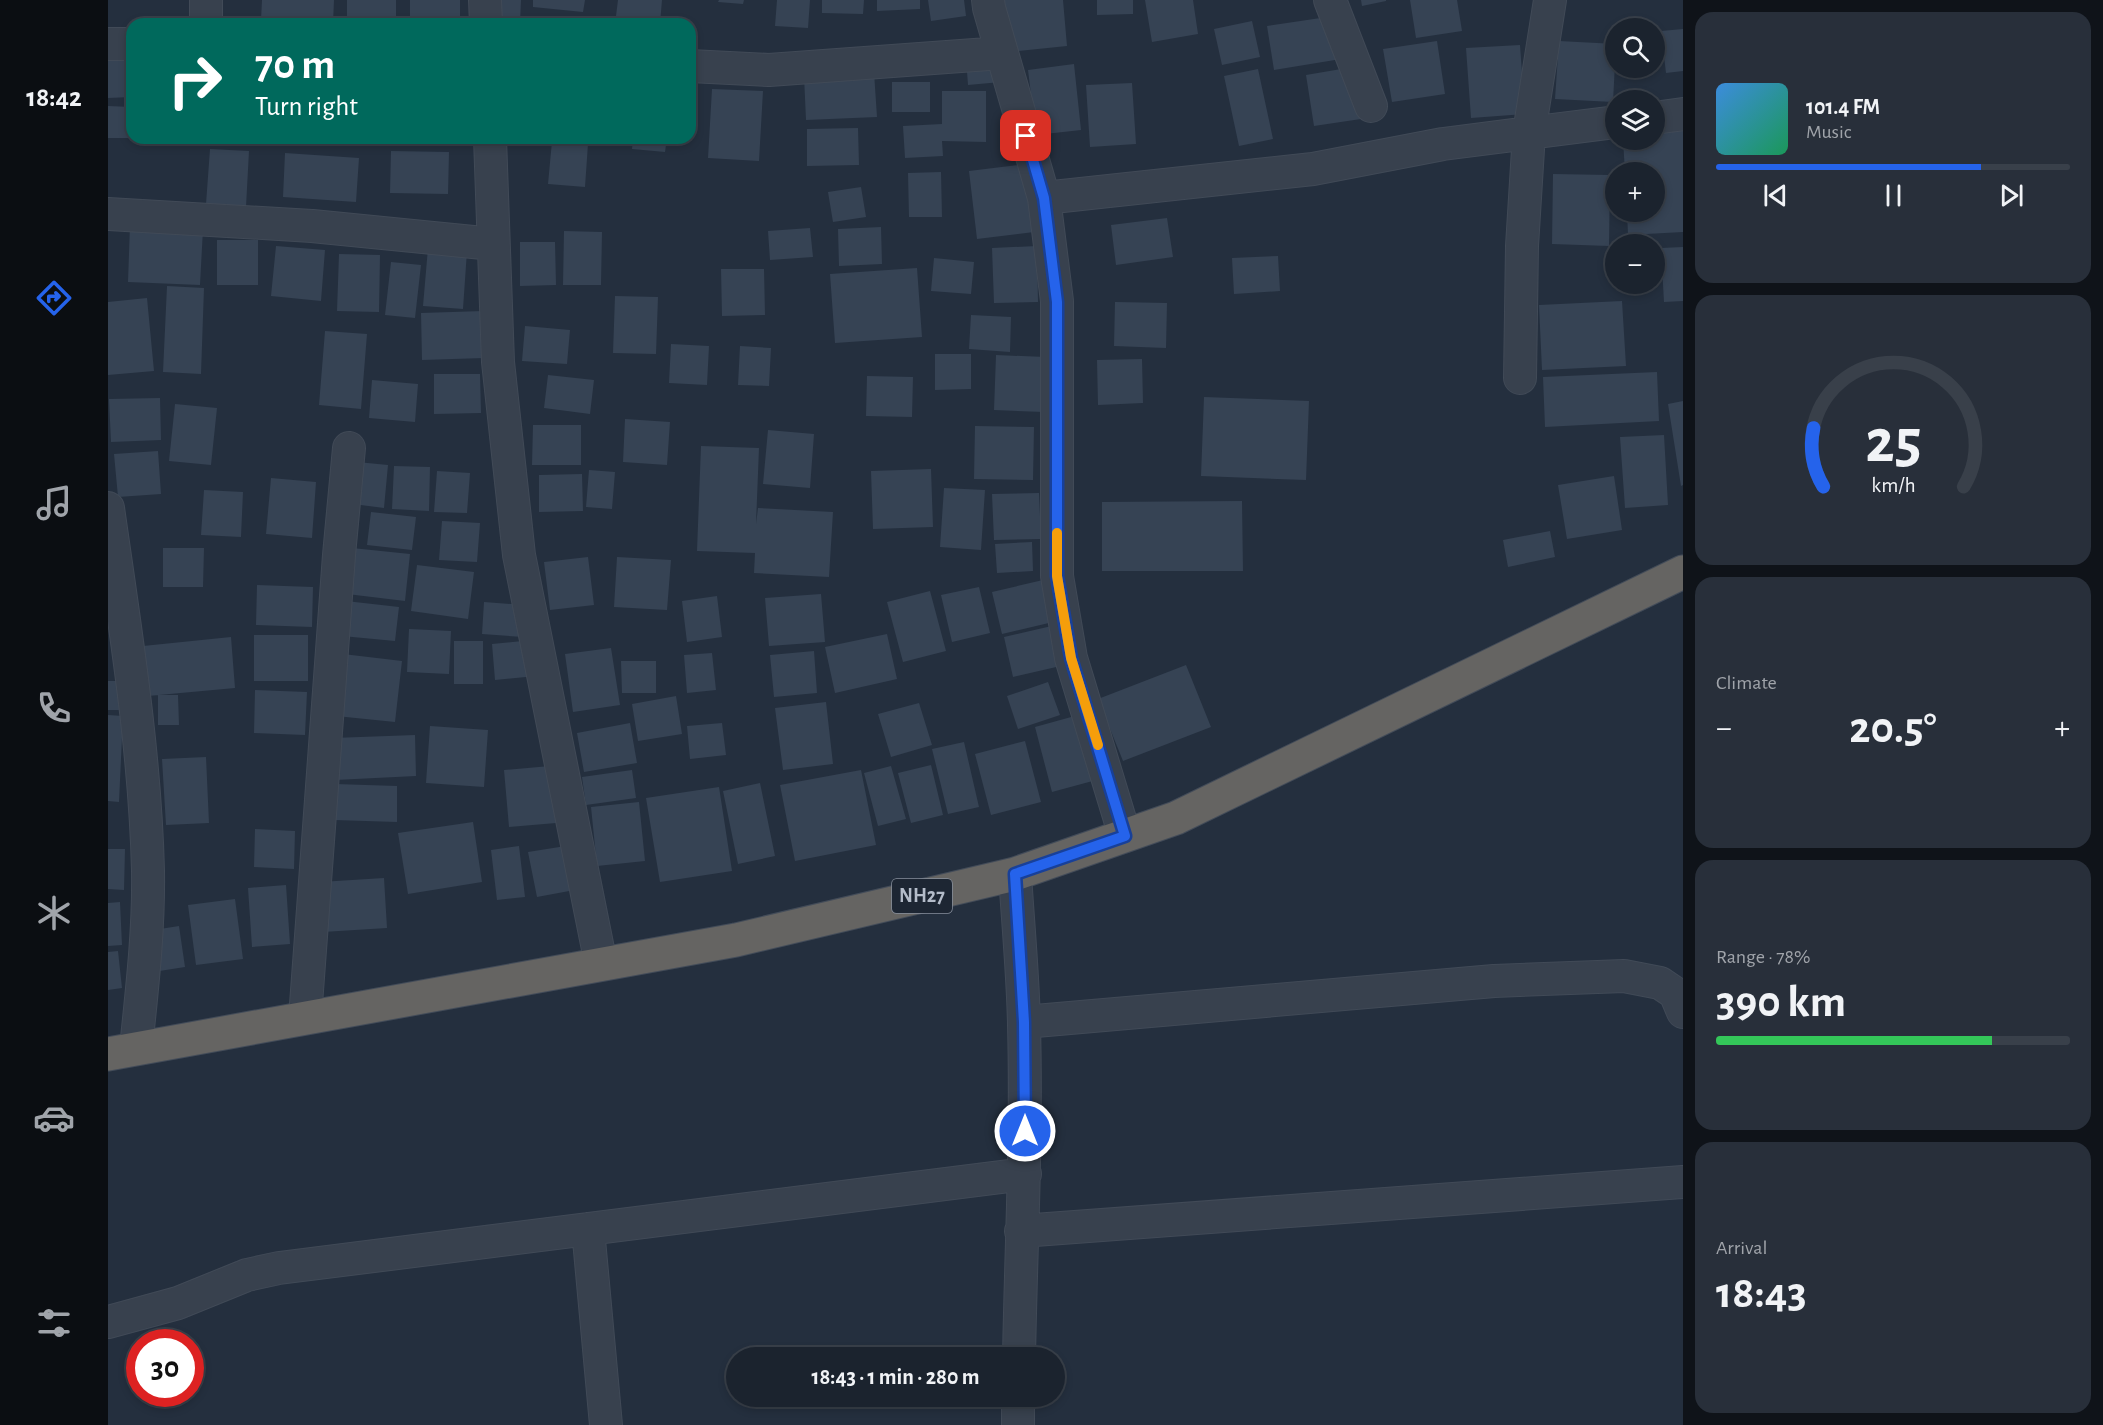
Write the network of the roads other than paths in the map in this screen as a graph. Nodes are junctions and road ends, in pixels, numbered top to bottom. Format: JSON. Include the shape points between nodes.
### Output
{"nodes":[{"id":1,"x":206,"y":0,"type":"edge"},
{"id":2,"x":485,"y":0,"type":"edge"},
{"id":3,"x":988,"y":0,"type":"edge"},
{"id":4,"x":1330,"y":0,"type":"edge"},
{"id":5,"x":1550,"y":0,"type":"edge"},
{"id":6,"x":206,"y":18,"type":"edge"},
{"id":7,"x":486,"y":18,"type":"edge"},
{"id":8,"x":108,"y":44,"type":"edge"},
{"id":9,"x":126,"y":44,"type":"edge"},
{"id":10,"x":1002,"y":53,"type":"junction"},
{"id":11,"x":696,"y":66,"type":"edge"},
{"id":12,"x":1371,"y":106,"type":"dead end"},
{"id":13,"x":1683,"y":114,"type":"edge"},
{"id":14,"x":1665,"y":116,"type":"edge"},
{"id":15,"x":1605,"y":123,"type":"edge"},
{"id":16,"x":1529,"y":133,"type":"junction"},
{"id":17,"x":490,"y":144,"type":"edge"},
{"id":18,"x":1044,"y":198,"type":"junction"},
{"id":19,"x":108,"y":214,"type":"edge"},
{"id":20,"x":493,"y":244,"type":"junction"},
{"id":21,"x":1520,"y":378,"type":"dead end"},
{"id":22,"x":349,"y":448,"type":"dead end"},
{"id":23,"x":108,"y":508,"type":"edge"},
{"id":24,"x":1683,"y":572,"type":"edge"},
{"id":25,"x":1125,"y":836,"type":"junction"},
{"id":26,"x":1015,"y":874,"type":"junction"},
{"id":27,"x":601,"y":964,"type":"junction"},
{"id":28,"x":1683,"y":1012,"type":"edge"},
{"id":29,"x":305,"y":1018,"type":"junction"},
{"id":30,"x":1024,"y":1022,"type":"junction"},
{"id":31,"x":122,"y":1051,"type":"edge"},
{"id":32,"x":1025,"y":1174,"type":"junction"},
{"id":33,"x":1683,"y":1182,"type":"edge"},
{"id":34,"x":588,"y":1229,"type":"junction"},
{"id":35,"x":1021,"y":1231,"type":"junction"},
{"id":36,"x":108,"y":1322,"type":"edge"},
{"id":37,"x":1019,"y":1347,"type":"edge"},
{"id":38,"x":1018,"y":1407,"type":"edge"},
{"id":39,"x":606,"y":1425,"type":"edge"},
{"id":40,"x":1018,"y":1425,"type":"edge"}],
"edges":[{"from":1,"to":6,"type":"street"},
{"from":2,"to":7,"type":"street"},
{"from":3,"to":10,"type":"street"},
{"from":4,"to":12,"type":"street"},
{"from":5,"to":16,"type":"street"},
{"from":8,"to":9,"type":"street"},
{"from":10,"to":11,"type":"street","via":[[769,69]]},
{"from":10,"to":18,"type":"street"},
{"from":13,"to":14,"type":"street"},
{"from":15,"to":16,"type":"street"},
{"from":16,"to":18,"type":"street","via":[[1443,144],[1313,169]]},
{"from":16,"to":21,"type":"street"},
{"from":17,"to":20,"type":"street"},
{"from":18,"to":25,"type":"street","via":[[1057,302],[1057,576],[1071,658]]},
{"from":19,"to":20,"type":"street","via":[[312,226]]},
{"from":20,"to":27,"type":"street","via":[[498,362],[519,555]]},
{"from":22,"to":29,"type":"street"},
{"from":23,"to":31,"type":"street","via":[[128,648],[148,872],[146,945]]},
{"from":24,"to":25,"type":"highway","number":"NH27","via":[[1176,818]]},
{"from":25,"to":26,"type":"highway","number":"NH27"},
{"from":26,"to":27,"type":"highway","number":"NH27","via":[[736,940]]},
{"from":26,"to":30,"type":"street"},
{"from":27,"to":29,"type":"highway","number":"NH27"},
{"from":28,"to":30,"type":"street","via":[[1675,993],[1660,983],[1624,976],[1494,981]]},
{"from":29,"to":31,"type":"highway","number":"NH27"},
{"from":30,"to":32,"type":"street"},
{"from":32,"to":34,"type":"street"},
{"from":32,"to":35,"type":"street"},
{"from":33,"to":35,"type":"street"},
{"from":34,"to":36,"type":"street","via":[[279,1268]]},
{"from":34,"to":39,"type":"street"},
{"from":35,"to":37,"type":"street"},
{"from":38,"to":40,"type":"street"}]}
